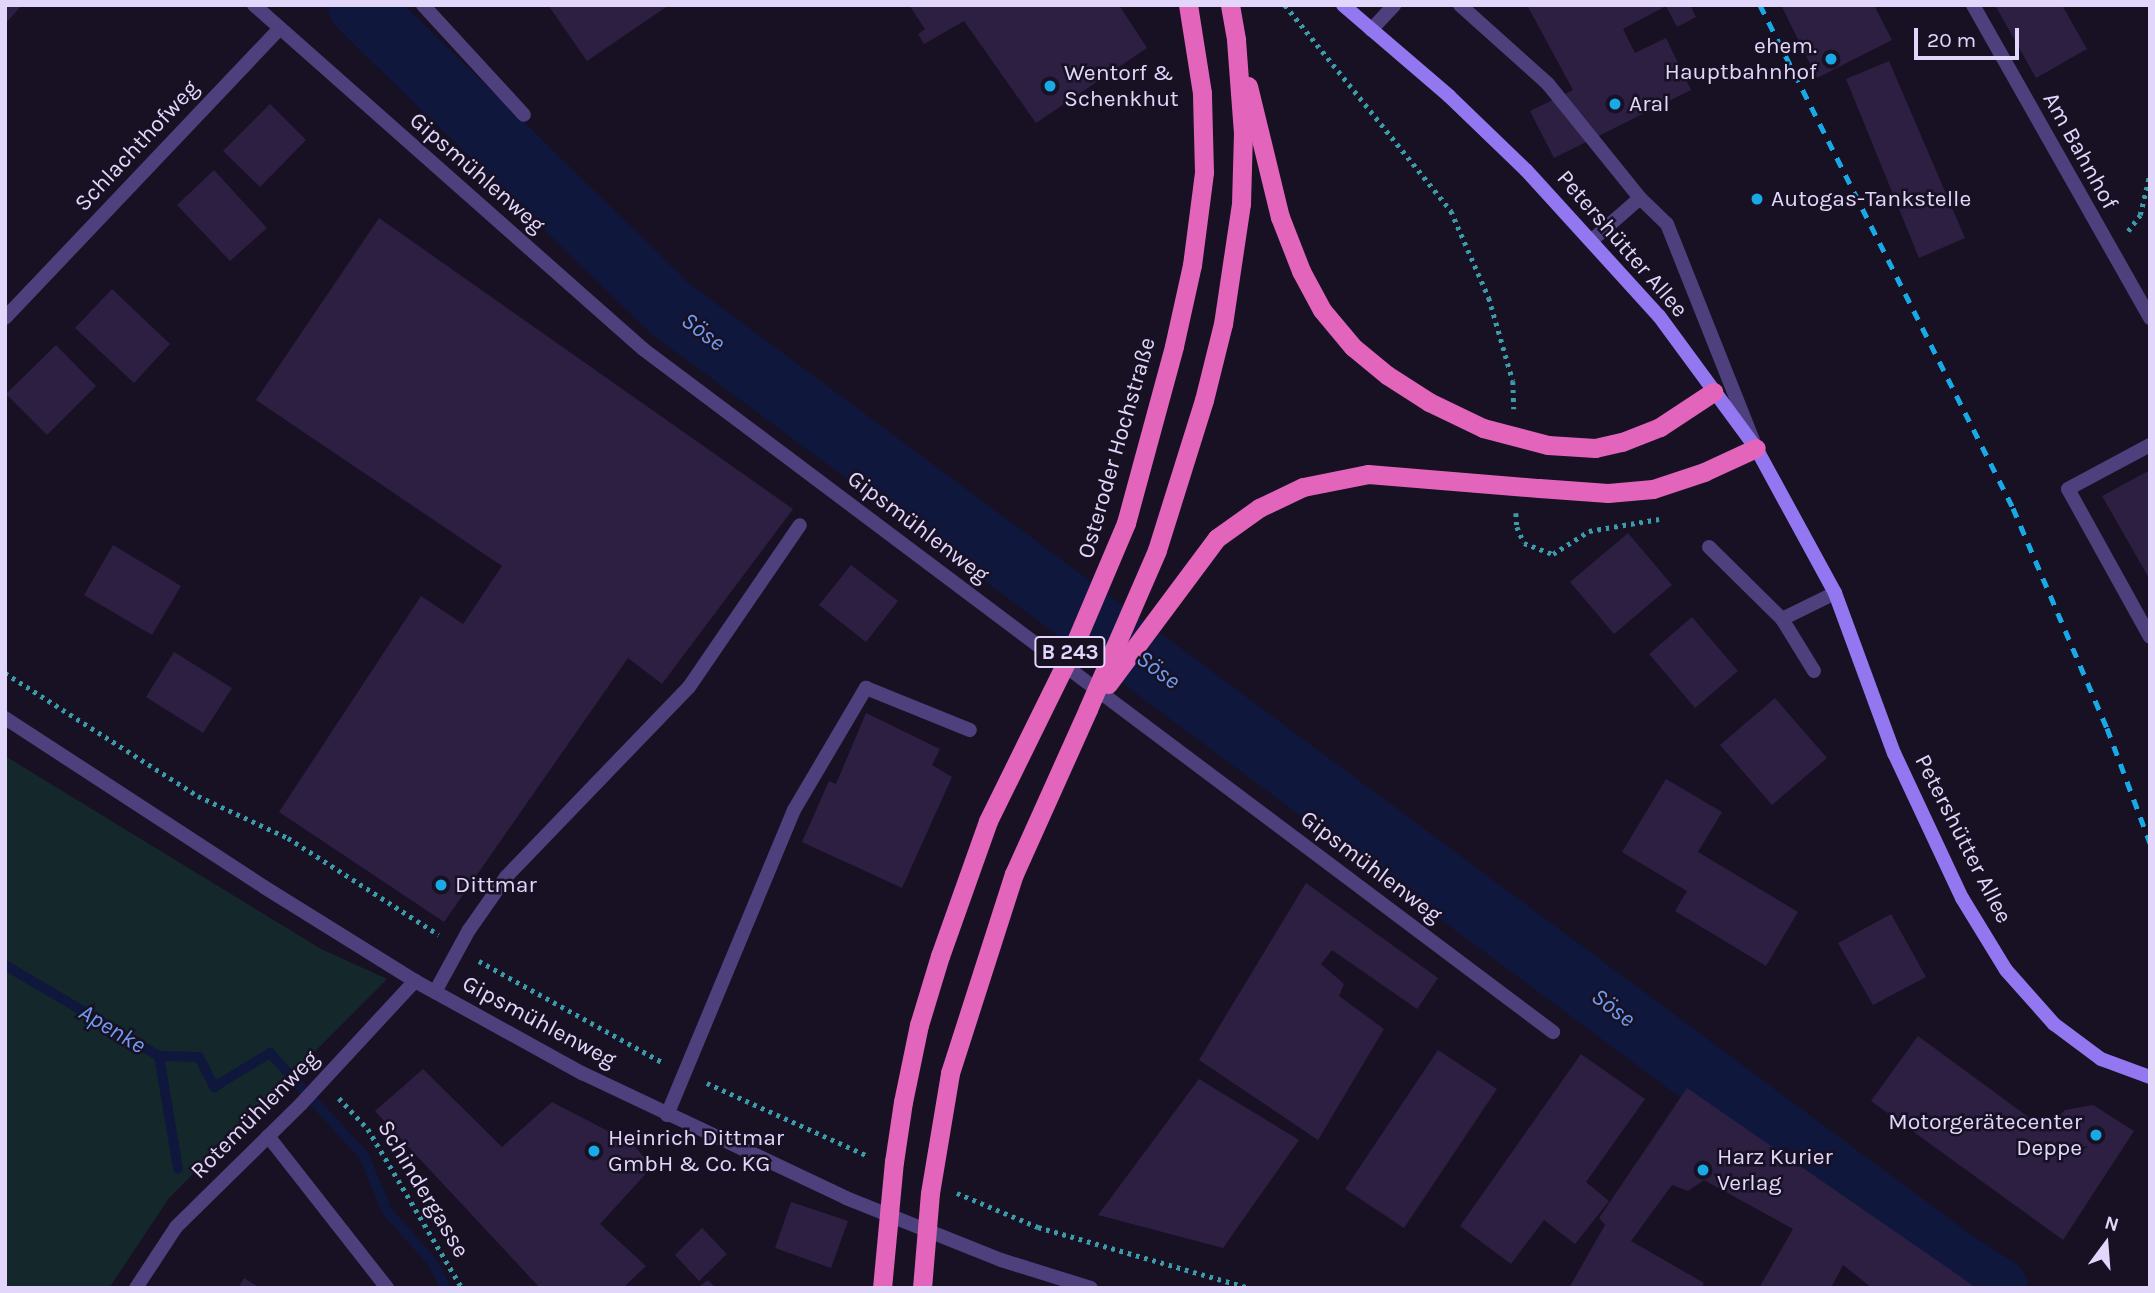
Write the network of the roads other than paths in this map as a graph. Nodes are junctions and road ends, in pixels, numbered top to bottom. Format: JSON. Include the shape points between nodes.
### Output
{"nodes":[{"id":1,"x":254,"y":5,"type":"edge"},
{"id":2,"x":423,"y":5,"type":"edge"},
{"id":3,"x":1188,"y":5,"type":"edge"},
{"id":4,"x":1230,"y":5,"type":"edge"},
{"id":5,"x":1342,"y":5,"type":"edge"},
{"id":6,"x":1394,"y":5,"type":"edge"},
{"id":7,"x":1460,"y":5,"type":"edge"},
{"id":8,"x":1973,"y":5,"type":"edge"},
{"id":9,"x":279,"y":29,"type":"junction"},
{"id":10,"x":1371,"y":30,"type":"junction"},
{"id":11,"x":1236,"y":39,"type":"junction"},
{"id":12,"x":524,"y":115,"type":"dead end"},
{"id":13,"x":1640,"y":198,"type":"junction"},
{"id":14,"x":1592,"y":240,"type":"junction"},
{"id":15,"x":5,"y":318,"type":"edge"},
{"id":16,"x":2150,"y":318,"type":"edge"},
{"id":17,"x":1713,"y":392,"type":"junction"},
{"id":18,"x":2150,"y":444,"type":"edge"},
{"id":19,"x":1756,"y":447,"type":"junction"},
{"id":20,"x":800,"y":525,"type":"dead end"},
{"id":21,"x":1709,"y":547,"type":"dead end"},
{"id":22,"x":1835,"y":593,"type":"junction"},
{"id":23,"x":1782,"y":619,"type":"junction"},
{"id":24,"x":2150,"y":637,"type":"edge"},
{"id":25,"x":1814,"y":670,"type":"dead end"},
{"id":26,"x":1088,"y":709,"type":"junction"},
{"id":27,"x":5,"y":718,"type":"edge"},
{"id":28,"x":970,"y":730,"type":"dead end"},
{"id":29,"x":415,"y":981,"type":"junction"},
{"id":30,"x":435,"y":992,"type":"junction"},
{"id":31,"x":1553,"y":1032,"type":"dead end"},
{"id":32,"x":2150,"y":1077,"type":"edge"},
{"id":33,"x":667,"y":1115,"type":"junction"},
{"id":34,"x":268,"y":1136,"type":"junction"},
{"id":35,"x":136,"y":1288,"type":"edge"},
{"id":36,"x":387,"y":1288,"type":"edge"},
{"id":37,"x":882,"y":1288,"type":"edge"},
{"id":38,"x":922,"y":1288,"type":"edge"},
{"id":39,"x":1091,"y":1288,"type":"edge"}],
"edges":[{"from":1,"to":9,"type":"street"},
{"from":2,"to":12,"type":"street"},
{"from":3,"to":37,"type":"highway","name":"Osteroder Hochstraße","number":"B 243","bridge":true,"via":[[1202,93],[1204,172],[1192,265],[1174,346],[1126,523],[1073,648],[988,821],[919,1025],[892,1174]]},
{"from":4,"to":11,"type":"highway","number":"B 243"},
{"from":5,"to":10,"type":"main road","name":"Petershütter Allee"},
{"from":6,"to":10,"type":"street"},
{"from":7,"to":13,"type":"street","via":[[1548,84]]},
{"from":8,"to":16,"type":"street","name":"Am Bahnhof"},
{"from":9,"to":15,"type":"street","name":"Schlachthofweg"},
{"from":9,"to":31,"type":"street","name":"Gipsmühlenweg","via":[[643,349]]},
{"from":10,"to":14,"type":"main road","name":"Petershütter Allee","via":[[1449,96]]},
{"from":11,"to":17,"type":"highway","bridge":true,"via":[[1280,217],[1322,310],[1353,347],[1429,402],[1483,428],[1548,444],[1595,448],[1622,442],[1660,428]]},
{"from":11,"to":26,"type":"highway","number":"B 243","bridge":true,"via":[[1243,133],[1241,204],[1223,324],[1157,550]]},
{"from":13,"to":14,"type":"street"},
{"from":13,"to":19,"type":"street","via":[[1667,224]]},
{"from":14,"to":17,"type":"main road","name":"Petershütter Allee","via":[[1659,316]]},
{"from":17,"to":19,"type":"main road","name":"Petershütter Allee"},
{"from":18,"to":24,"type":"street","via":[[2068,489]]},
{"from":19,"to":22,"type":"main road","name":"Petershütter Allee"},
{"from":19,"to":26,"type":"highway","bridge":true,"via":[[1704,472],[1653,489],[1608,493],[1368,474],[1303,487],[1259,508],[1217,538]]},
{"from":20,"to":30,"type":"street","via":[[689,687],[506,877]]},
{"from":21,"to":23,"type":"street"},
{"from":22,"to":23,"type":"street"},
{"from":22,"to":32,"type":"main road","name":"Petershütter Allee","via":[[1894,753],[1962,898],[2006,970],[2054,1024],[2101,1059]]},
{"from":23,"to":25,"type":"street"},
{"from":26,"to":38,"type":"highway","number":"B 243","bridge":true,"via":[[1014,874],[950,1073],[930,1193]]},
{"from":27,"to":29,"type":"street","name":"Gipsmühlenweg"},
{"from":28,"to":33,"type":"street","via":[[866,688],[794,810]]},
{"from":29,"to":30,"type":"street","name":"Gipsmühlenweg"},
{"from":29,"to":34,"type":"street","name":"Rotemühlenweg"},
{"from":30,"to":33,"type":"street","name":"Gipsmühlenweg"},
{"from":33,"to":39,"type":"street","name":"Gipsmühlenweg","via":[[846,1198],[1001,1260]]},
{"from":34,"to":35,"type":"street","name":"Rotemühlenweg","via":[[176,1227]]},
{"from":34,"to":36,"type":"street"}]}
